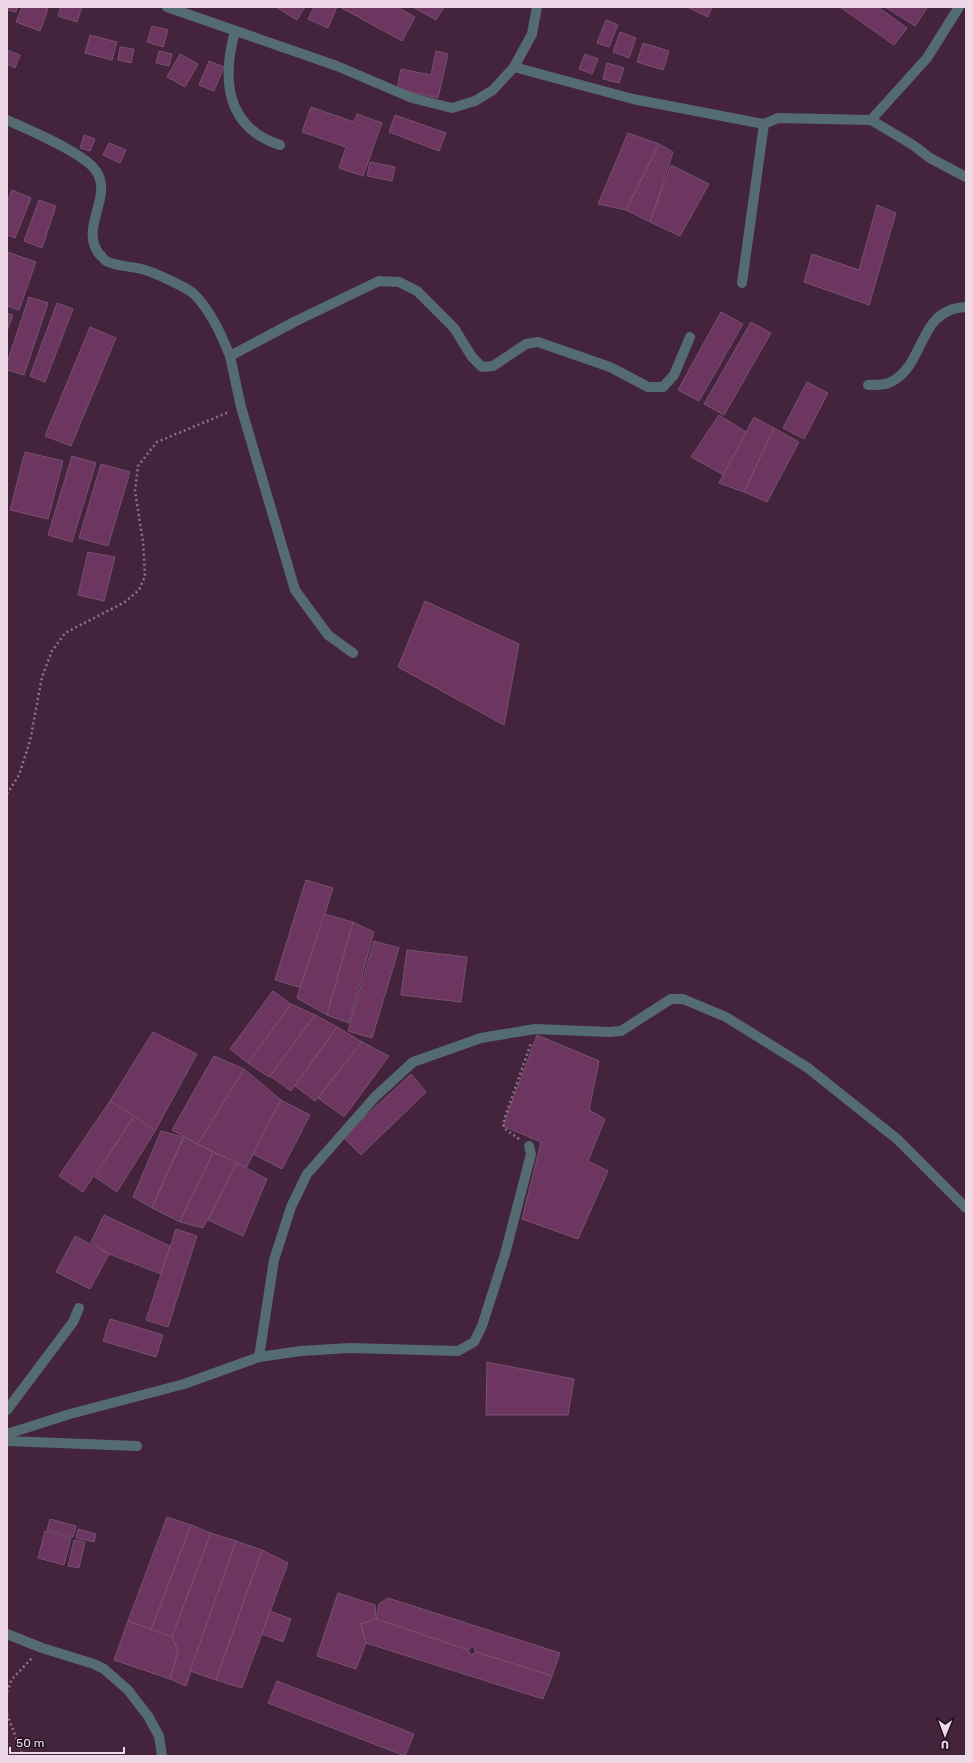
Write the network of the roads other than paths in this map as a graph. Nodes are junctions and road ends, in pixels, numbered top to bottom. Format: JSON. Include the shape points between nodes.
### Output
{"nodes":[{"id":1,"x":167,"y":7,"type":"edge"},
{"id":2,"x":537,"y":7,"type":"edge"},
{"id":3,"x":959,"y":7,"type":"edge"},
{"id":4,"x":235,"y":31,"type":"junction"},
{"id":5,"x":514,"y":67,"type":"junction"},
{"id":6,"x":7,"y":120,"type":"edge"},
{"id":7,"x":871,"y":120,"type":"junction"},
{"id":8,"x":764,"y":124,"type":"junction"},
{"id":9,"x":280,"y":145,"type":"dead end"},
{"id":10,"x":966,"y":176,"type":"edge"},
{"id":11,"x":742,"y":283,"type":"dead end"},
{"id":12,"x":966,"y":307,"type":"edge"},
{"id":13,"x":690,"y":337,"type":"dead end"},
{"id":14,"x":230,"y":356,"type":"junction"},
{"id":15,"x":868,"y":385,"type":"dead end"},
{"id":16,"x":353,"y":653,"type":"dead end"},
{"id":17,"x":529,"y":1146,"type":"road end"},
{"id":18,"x":966,"y":1208,"type":"edge"},
{"id":19,"x":79,"y":1308,"type":"dead end"},
{"id":20,"x":259,"y":1357,"type":"junction"},
{"id":21,"x":7,"y":1410,"type":"edge"},
{"id":22,"x":7,"y":1434,"type":"edge"},
{"id":23,"x":7,"y":1441,"type":"edge"},
{"id":24,"x":137,"y":1446,"type":"dead end"},
{"id":25,"x":7,"y":1634,"type":"edge"},
{"id":26,"x":162,"y":1756,"type":"edge"}],
"edges":[{"from":1,"to":4,"type":"street"},
{"from":2,"to":5,"type":"street","via":[[532,34]]},
{"from":3,"to":7,"type":"street","via":[[927,58]]},
{"from":4,"to":5,"type":"street","via":[[337,66],[412,98],[452,108],[475,101],[493,90]]},
{"from":4,"to":9,"type":"street","via":[[228,63],[230,99],[251,128]]},
{"from":5,"to":8,"type":"street","via":[[633,99]]},
{"from":6,"to":14,"type":"street","via":[[77,155],[96,170],[101,181],[92,235],[96,250],[106,261],[147,271],[193,292],[211,317]]},
{"from":7,"to":8,"type":"street","via":[[778,118]]},
{"from":7,"to":10,"type":"street","via":[[914,145],[930,158]]},
{"from":8,"to":11,"type":"street"},
{"from":12,"to":15,"type":"street","via":[[944,312],[936,319],[905,373],[889,383]]},
{"from":13,"to":14,"type":"street","via":[[674,375],[663,387],[648,387],[610,367],[538,342],[526,344],[493,366],[482,367],[472,357],[454,328],[416,291],[399,282],[379,281]]},
{"from":14,"to":16,"type":"street","via":[[241,407],[295,590],[328,635]]},
{"from":17,"to":20,"type":"street","via":[[530,1154],[504,1254],[482,1326],[474,1342],[458,1351],[350,1348]]},
{"from":18,"to":20,"type":"street","via":[[897,1139],[808,1068],[726,1017],[683,999],[671,999],[621,1031],[536,1029],[481,1038],[413,1062],[375,1096],[307,1174],[291,1207],[274,1260]]},
{"from":19,"to":21,"type":"street","via":[[73,1322]]},
{"from":20,"to":22,"type":"street","via":[[184,1384],[70,1414]]},
{"from":23,"to":24,"type":"street"},
{"from":25,"to":26,"type":"street","via":[[104,1669],[128,1690],[148,1716],[159,1736]]}]}
